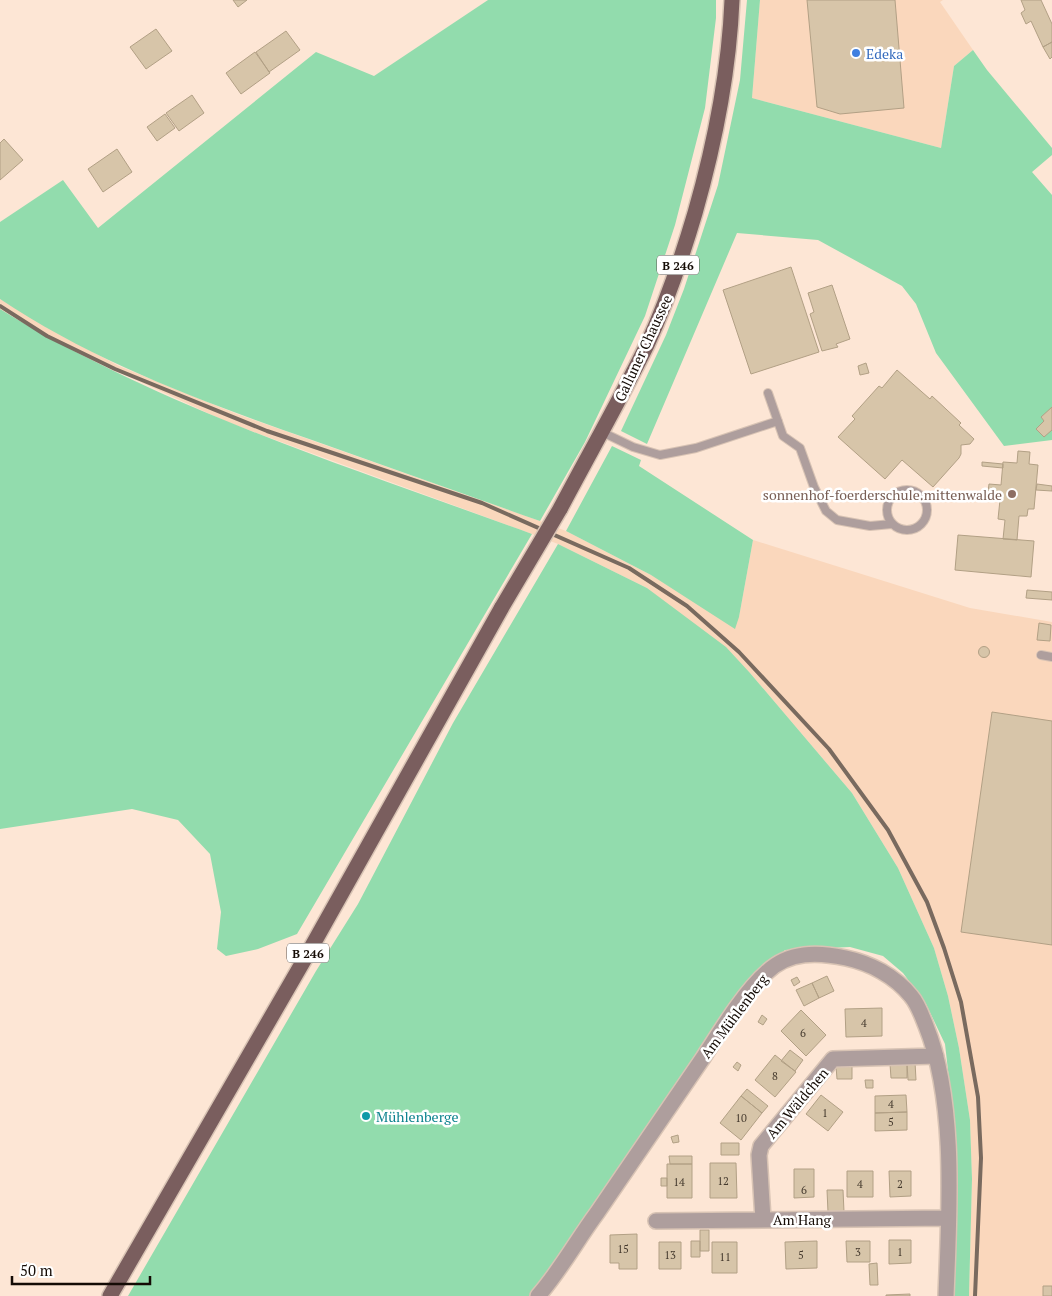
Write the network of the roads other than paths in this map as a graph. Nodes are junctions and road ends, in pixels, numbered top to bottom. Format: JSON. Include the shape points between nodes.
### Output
{"nodes":[{"id":1,"x":732,"y":0,"type":"edge"},
{"id":2,"x":768,"y":393,"type":"dead end"},
{"id":3,"x":778,"y":421,"type":"junction"},
{"id":4,"x":602,"y":432,"type":"junction"},
{"id":5,"x":892,"y":524,"type":"junction"},
{"id":6,"x":1041,"y":655,"type":"dead end"},
{"id":7,"x":1052,"y":657,"type":"edge"},
{"id":8,"x":936,"y":1056,"type":"junction"},
{"id":9,"x":948,"y":1218,"type":"junction"},
{"id":10,"x":763,"y":1219,"type":"junction"},
{"id":11,"x":656,"y":1221,"type":"dead end"},
{"id":12,"x":110,"y":1296,"type":"edge"},
{"id":13,"x":538,"y":1296,"type":"edge"},
{"id":14,"x":946,"y":1296,"type":"edge"}],
"edges":[{"from":1,"to":4,"type":"main road","name":"Galluner Chaussee","number":"B 246","via":[[717,127],[691,227],[673,282],[647,344]]},
{"from":2,"to":3,"type":"lane"},
{"from":3,"to":4,"type":"lane","via":[[696,448],[660,455],[633,447]]},
{"from":3,"to":5,"type":"lane","via":[[783,436],[800,448],[826,511],[837,520],[870,526]]},
{"from":4,"to":12,"type":"main road","name":"Galluner Chaussee","number":"B 246","bridge":true},
{"from":5,"to":5,"type":"lane","via":[[888,519],[887,505],[895,494],[908,490],[920,496],[926,507],[924,520],[915,528],[903,530]]},
{"from":6,"to":7,"type":"lane"},
{"from":8,"to":9,"type":"street","name":"Am Mühlenberg","via":[[945,1112]]},
{"from":8,"to":10,"type":"street","name":"Am Wäldchen","via":[[833,1059],[761,1146]]},
{"from":8,"to":13,"type":"street","name":"Am Mühlenberg","via":[[912,997],[886,974],[871,965],[825,954],[802,954],[784,959],[766,972],[745,997]]},
{"from":9,"to":10,"type":"street","name":"Am Hang"},
{"from":9,"to":14,"type":"street","name":"Am Mühlenberg"},
{"from":10,"to":11,"type":"street","name":"Am Hang"}]}
